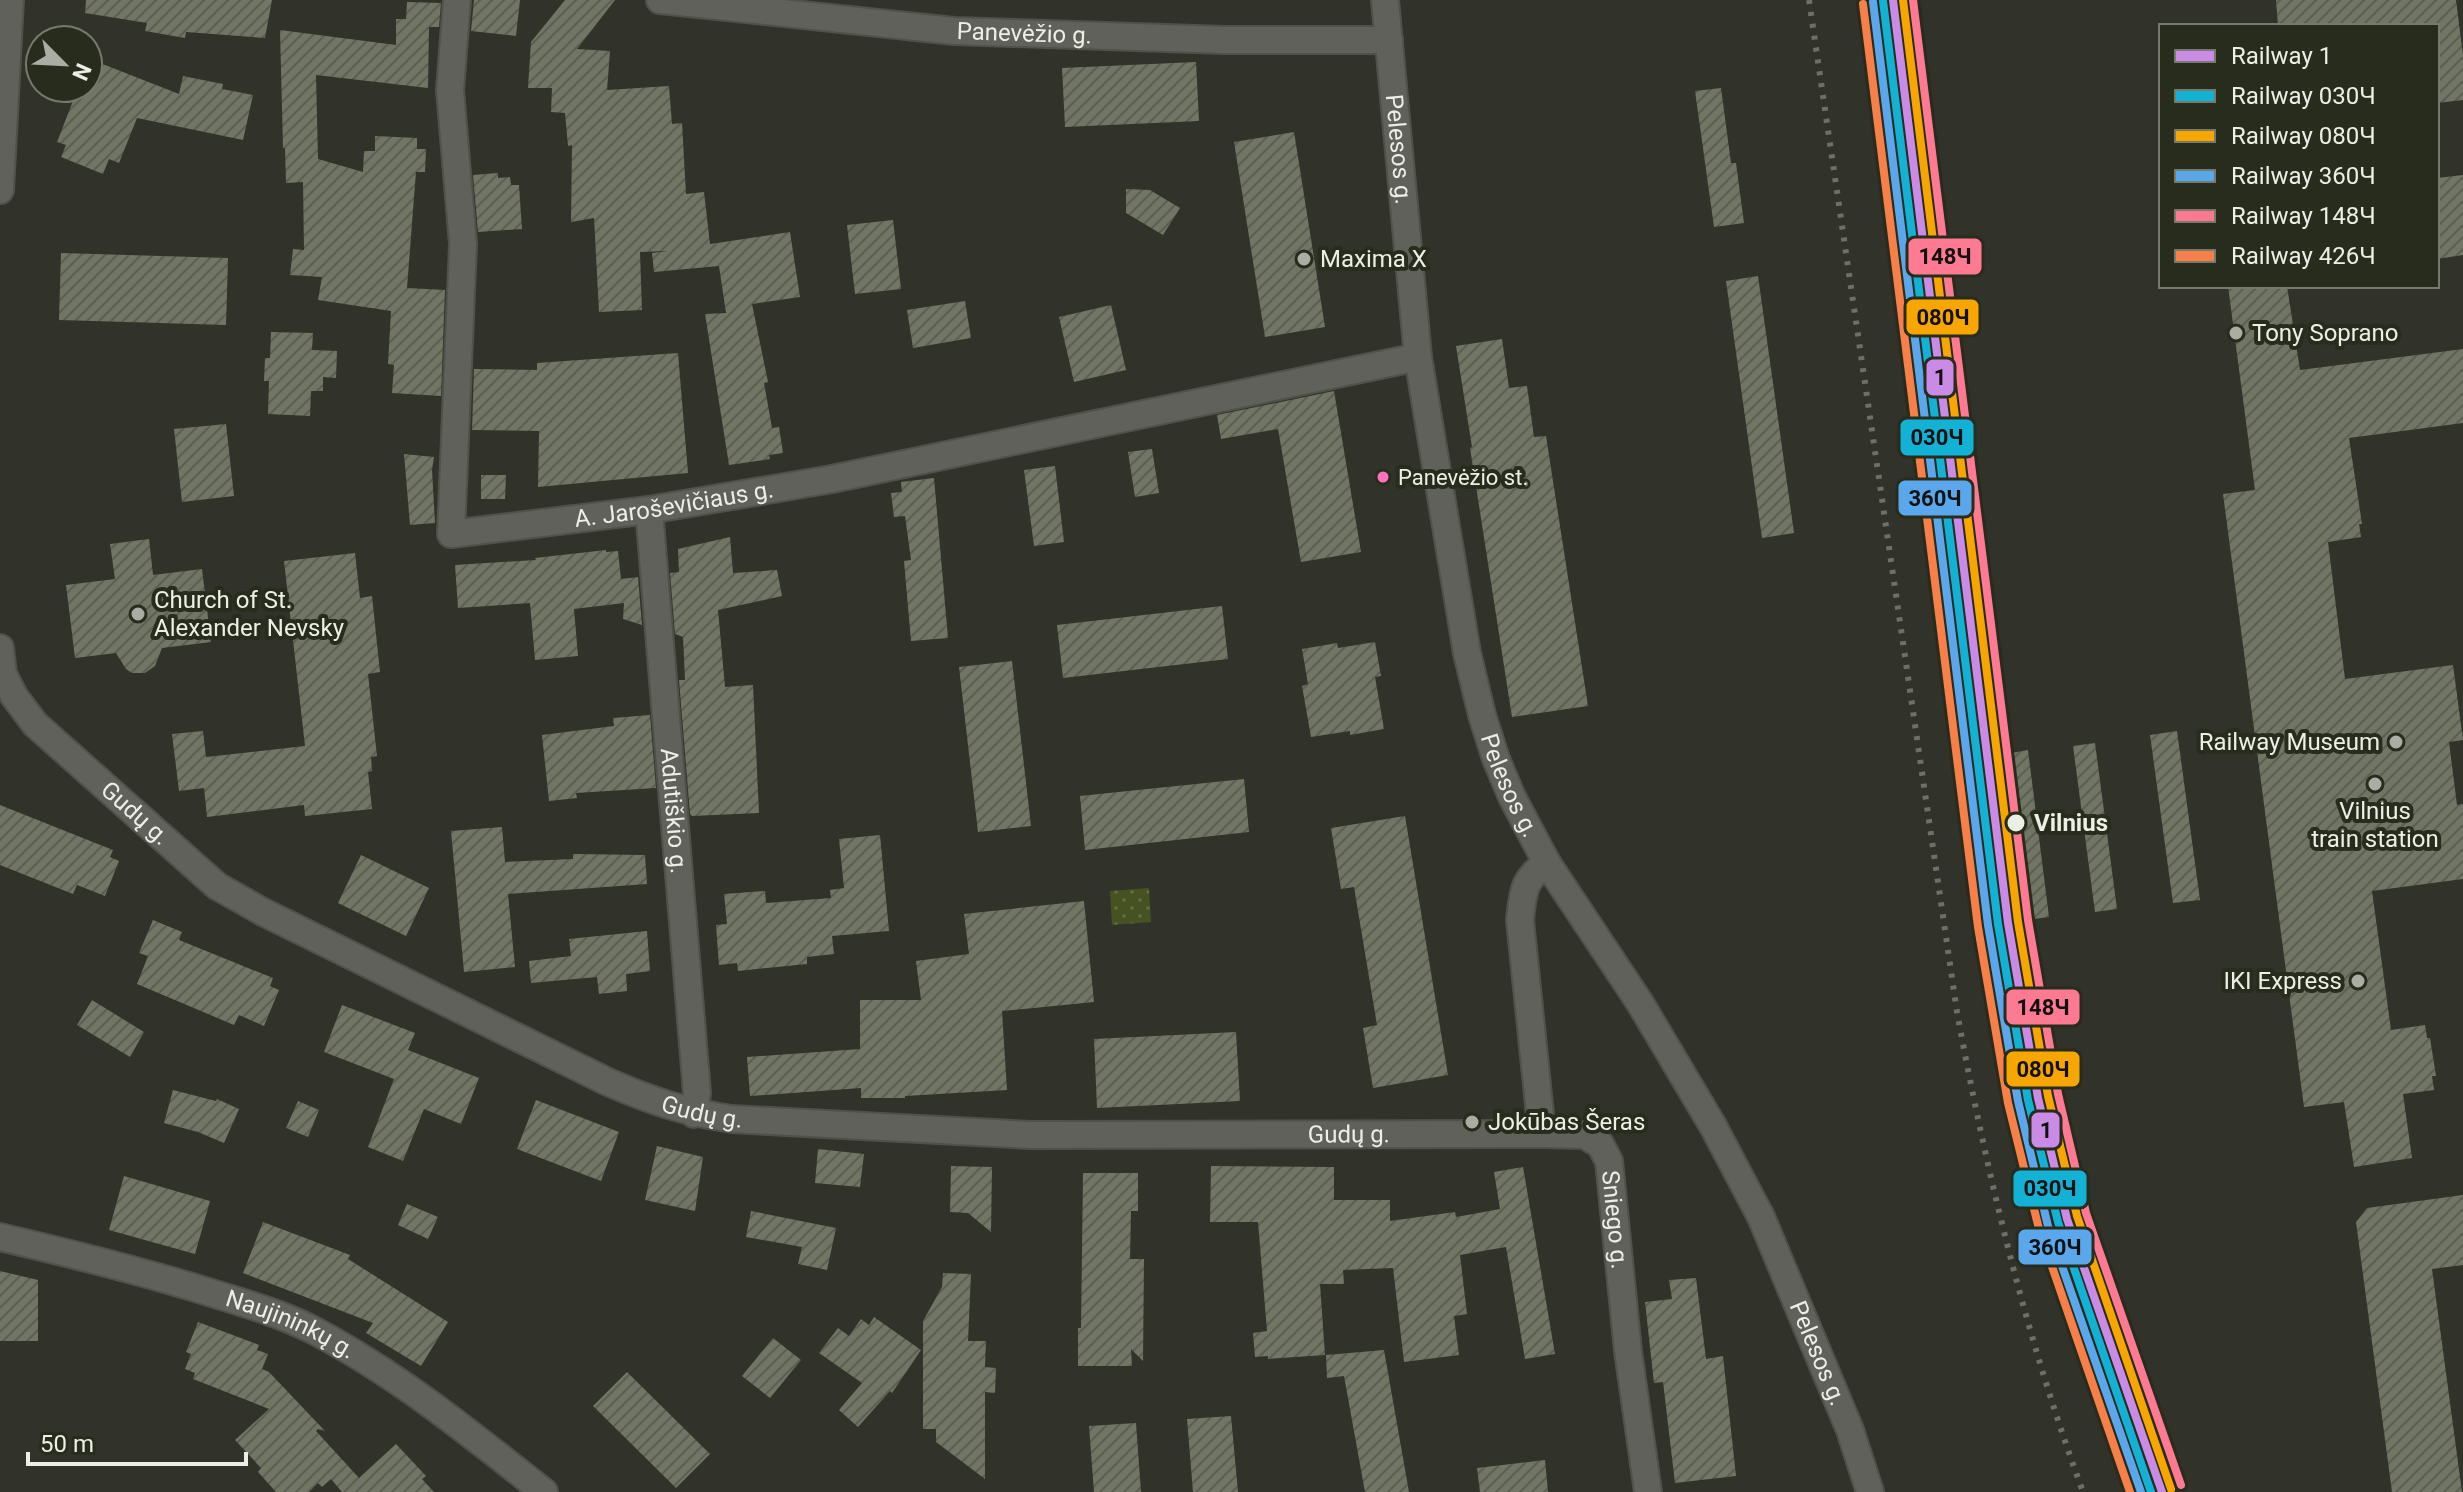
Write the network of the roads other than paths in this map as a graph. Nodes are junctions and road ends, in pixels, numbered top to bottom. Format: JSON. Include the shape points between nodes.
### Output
{"nodes":[{"id":1,"x":10,"y":0,"type":"edge"},
{"id":2,"x":457,"y":0,"type":"edge"},
{"id":3,"x":660,"y":0,"type":"edge"},
{"id":4,"x":1385,"y":0,"type":"edge"},
{"id":5,"x":1389,"y":40,"type":"junction"},
{"id":6,"x":0,"y":190,"type":"edge"},
{"id":7,"x":1418,"y":357,"type":"junction"},
{"id":8,"x":649,"y":510,"type":"junction"},
{"id":9,"x":2,"y":661,"type":"edge"},
{"id":10,"x":1547,"y":863,"type":"junction"},
{"id":11,"x":694,"y":1114,"type":"junction"},
{"id":12,"x":1542,"y":1134,"type":"junction"},
{"id":13,"x":0,"y":1237,"type":"edge"},
{"id":14,"x":544,"y":1492,"type":"edge"},
{"id":15,"x":1648,"y":1492,"type":"edge"},
{"id":16,"x":1870,"y":1492,"type":"edge"}],
"edges":[{"from":1,"to":6,"type":"street"},
{"from":2,"to":8,"type":"street","name":"A. Jaroševičiaus g.","via":[[450,90],[463,244],[451,534]]},
{"from":3,"to":5,"type":"street","name":"Panevėžio g.","via":[[939,30]]},
{"from":4,"to":5,"type":"street","name":"Pelesos g."},
{"from":5,"to":7,"type":"street","name":"Pelesos g."},
{"from":7,"to":8,"type":"street","name":"A. Jaroševičiaus g.","via":[[832,479]]},
{"from":7,"to":10,"type":"street","name":"Pelesos g.","via":[[1482,715],[1512,797]]},
{"from":8,"to":11,"type":"street","name":"Adutiškio g.","via":[[697,1093]]},
{"from":9,"to":11,"type":"street","name":"Gudų g.","via":[[14,696],[35,724],[217,886],[608,1082]]},
{"from":10,"to":12,"type":"street","via":[[1529,877],[1520,920]]},
{"from":10,"to":16,"type":"street","name":"Pelesos g.","via":[[1640,1003],[1761,1217],[1850,1430]]},
{"from":11,"to":12,"type":"street","name":"Gudų g.","via":[[1031,1135]]},
{"from":12,"to":15,"type":"street","name":"Sniego g.","via":[[1584,1135],[1600,1144],[1609,1161]]},
{"from":13,"to":14,"type":"street","name":"Naujininkų g.","via":[[168,1279],[312,1330],[450,1417]]}]}
